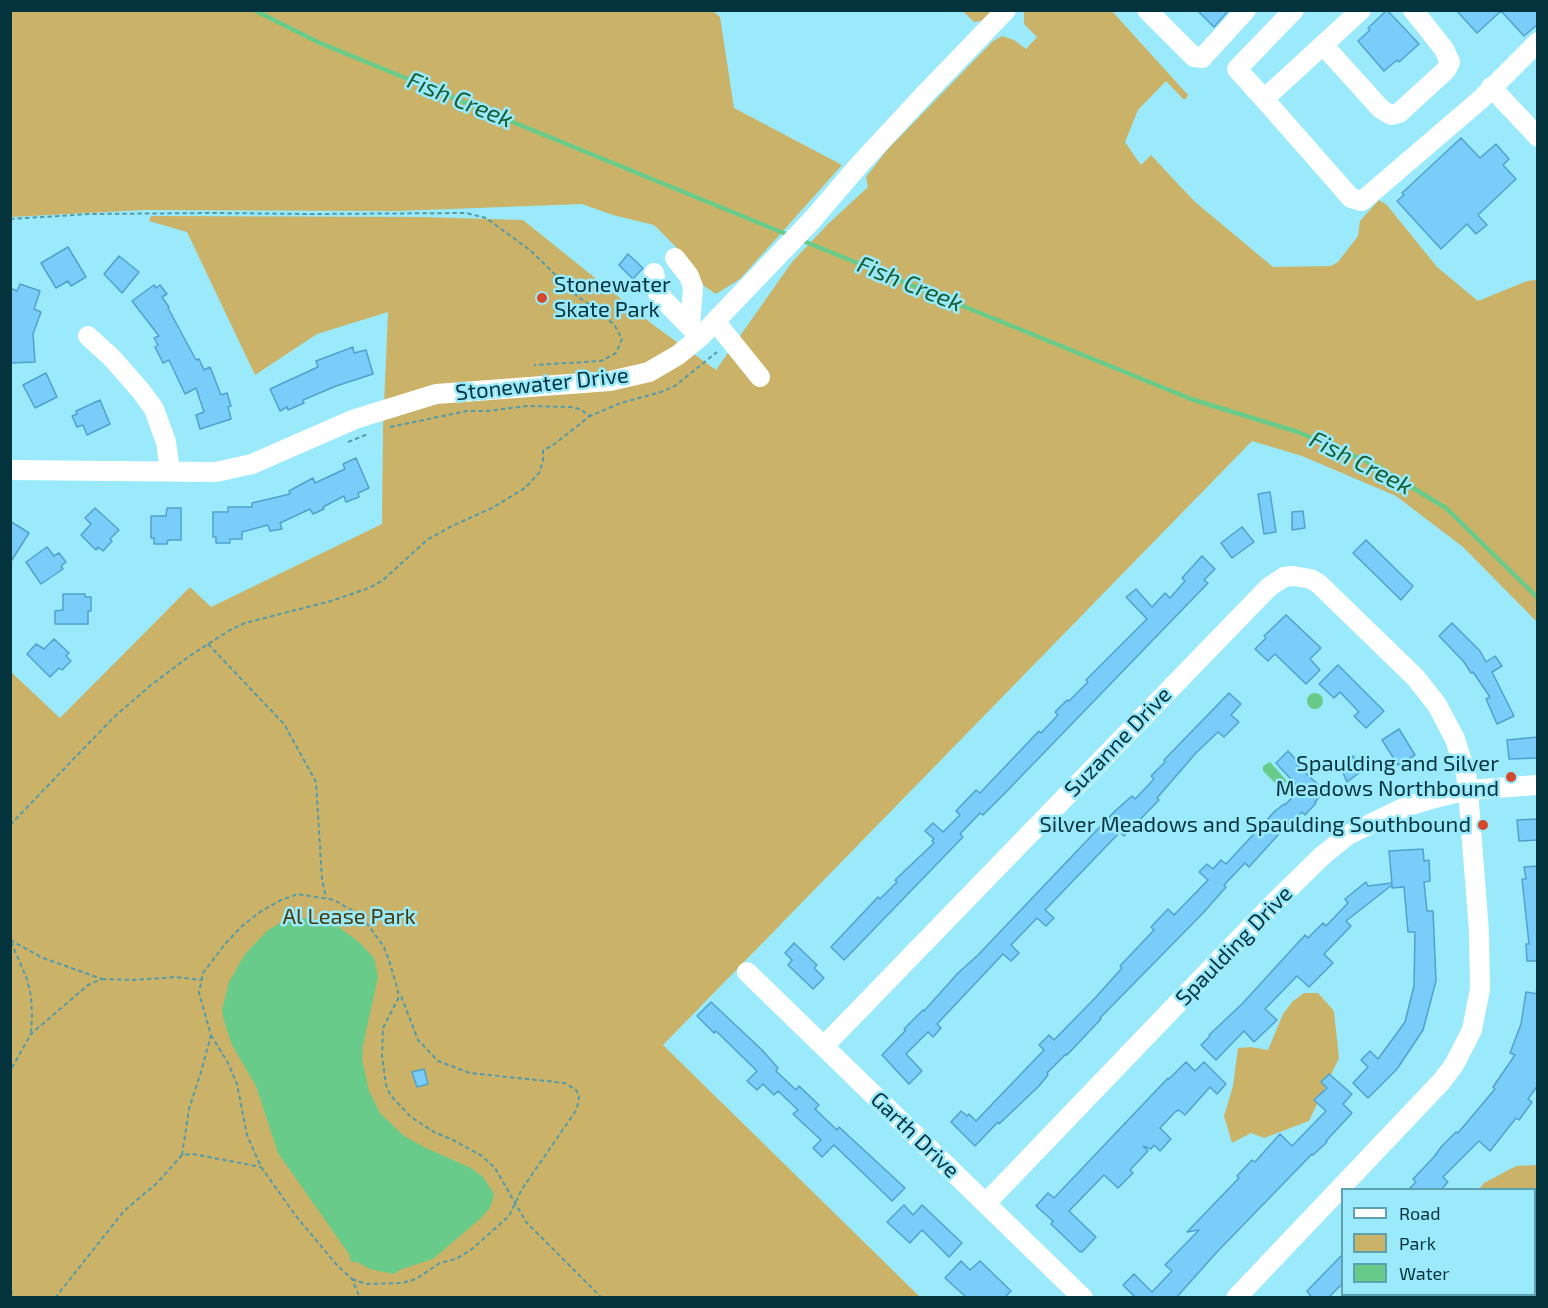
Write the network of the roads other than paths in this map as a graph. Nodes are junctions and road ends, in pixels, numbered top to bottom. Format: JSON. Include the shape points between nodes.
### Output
{"nodes":[{"id":1,"x":1006,"y":10,"type":"edge"},
{"id":2,"x":1147,"y":10,"type":"edge"},
{"id":3,"x":1246,"y":10,"type":"edge"},
{"id":4,"x":1294,"y":10,"type":"edge"},
{"id":5,"x":1361,"y":10,"type":"edge"},
{"id":6,"x":1413,"y":10,"type":"edge"},
{"id":7,"x":1538,"y":42,"type":"edge"},
{"id":8,"x":1323,"y":45,"type":"junction"},
{"id":9,"x":1491,"y":87,"type":"junction"},
{"id":10,"x":1264,"y":99,"type":"junction"},
{"id":11,"x":1538,"y":137,"type":"edge"},
{"id":12,"x":675,"y":258,"type":"dead end"},
{"id":13,"x":654,"y":273,"type":"dead end"},
{"id":14,"x":715,"y":321,"type":"junction"},
{"id":15,"x":695,"y":332,"type":"junction"},
{"id":16,"x":88,"y":336,"type":"dead end"},
{"id":17,"x":760,"y":377,"type":"dead end"},
{"id":18,"x":10,"y":470,"type":"edge"},
{"id":19,"x":170,"y":471,"type":"junction"},
{"id":20,"x":1538,"y":785,"type":"edge"},
{"id":21,"x":1468,"y":790,"type":"junction"},
{"id":22,"x":747,"y":972,"type":"dead end"},
{"id":23,"x":824,"y":1046,"type":"junction"},
{"id":24,"x":1342,"y":1188,"type":"edge"},
{"id":25,"x":1341,"y":1189,"type":"edge"},
{"id":26,"x":986,"y":1203,"type":"junction"},
{"id":27,"x":1083,"y":1298,"type":"edge"},
{"id":28,"x":1236,"y":1298,"type":"edge"}],
"edges":[{"from":1,"to":14,"type":"street","name":"Stonewater Drive"},
{"from":2,"to":3,"type":"street","via":[[1194,57],[1202,58]]},
{"from":4,"to":10,"type":"street","via":[[1237,69]]},
{"from":5,"to":8,"type":"street"},
{"from":6,"to":8,"type":"street","via":[[1450,62],[1399,113],[1391,116],[1381,109]]},
{"from":7,"to":9,"type":"street"},
{"from":8,"to":10,"type":"street"},
{"from":9,"to":10,"type":"street","via":[[1362,201],[1351,198]]},
{"from":9,"to":11,"type":"street"},
{"from":12,"to":15,"type":"street","via":[[693,287]]},
{"from":13,"to":15,"type":"street","via":[[658,294]]},
{"from":14,"to":15,"type":"street","name":"Stonewater Drive"},
{"from":14,"to":17,"type":"street"},
{"from":15,"to":19,"type":"street","name":"Stonewater Drive","via":[[678,355],[649,372],[610,381],[436,394],[355,419],[252,464],[216,472]]},
{"from":16,"to":19,"type":"street","via":[[154,409],[166,442]]},
{"from":18,"to":19,"type":"street","name":"Stonewater Drive"},
{"from":20,"to":21,"type":"street","name":"Spaulding Drive"},
{"from":21,"to":23,"type":"street","name":"Suzanne Drive","via":[[1455,739],[1427,691],[1319,584],[1293,576],[1277,581]]},
{"from":21,"to":24,"type":"street","via":[[1480,954],[1480,989],[1472,1030],[1454,1065],[1425,1101]]},
{"from":21,"to":26,"type":"street","name":"Spaulding Drive","via":[[1405,807],[1348,835],[1322,856]]},
{"from":22,"to":23,"type":"street","name":"Garth Drive"},
{"from":23,"to":26,"type":"street","name":"Garth Drive"},
{"from":25,"to":28,"type":"street"},
{"from":26,"to":27,"type":"street","name":"Garth Drive"}]}
